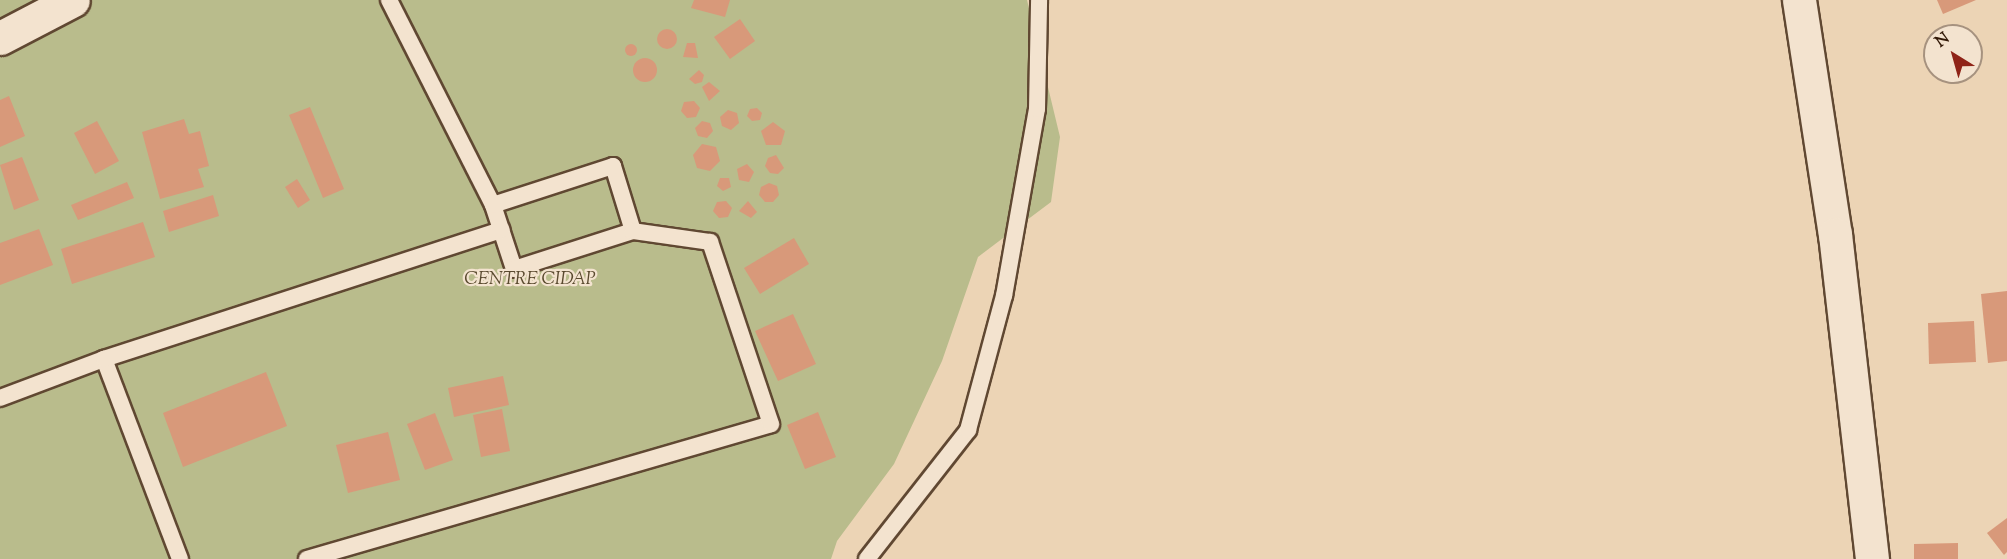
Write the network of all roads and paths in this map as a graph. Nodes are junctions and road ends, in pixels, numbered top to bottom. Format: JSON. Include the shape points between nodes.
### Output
{"nodes":[{"id":1,"x":73,"y":0,"type":"edge"},
{"id":2,"x":389,"y":0,"type":"edge"},
{"id":3,"x":1039,"y":0,"type":"edge"},
{"id":4,"x":1799,"y":0,"type":"edge"},
{"id":5,"x":0,"y":38,"type":"edge"},
{"id":6,"x":493,"y":205,"type":"junction"},
{"id":7,"x":502,"y":230,"type":"junction"},
{"id":8,"x":633,"y":231,"type":"junction"},
{"id":9,"x":104,"y":359,"type":"junction"},
{"id":10,"x":0,"y":398,"type":"edge"},
{"id":11,"x":180,"y":559,"type":"edge"},
{"id":12,"x":307,"y":559,"type":"edge"},
{"id":13,"x":867,"y":559,"type":"edge"},
{"id":14,"x":1872,"y":559,"type":"edge"}],
"edges":[{"from":1,"to":5,"type":"street"},
{"from":2,"to":6,"type":"lane"},
{"from":3,"to":13,"type":"lane","via":[[1037,109],[1004,296],[968,430]]},
{"from":4,"to":14,"type":"street","via":[[1835,234]]},
{"from":6,"to":7,"type":"lane"},
{"from":6,"to":8,"type":"lane","via":[[613,166]]},
{"from":7,"to":8,"type":"lane","via":[[514,270]]},
{"from":7,"to":9,"type":"lane"},
{"from":8,"to":12,"type":"lane","via":[[710,242],[771,424]]},
{"from":9,"to":10,"type":"lane"},
{"from":9,"to":11,"type":"lane"}]}
